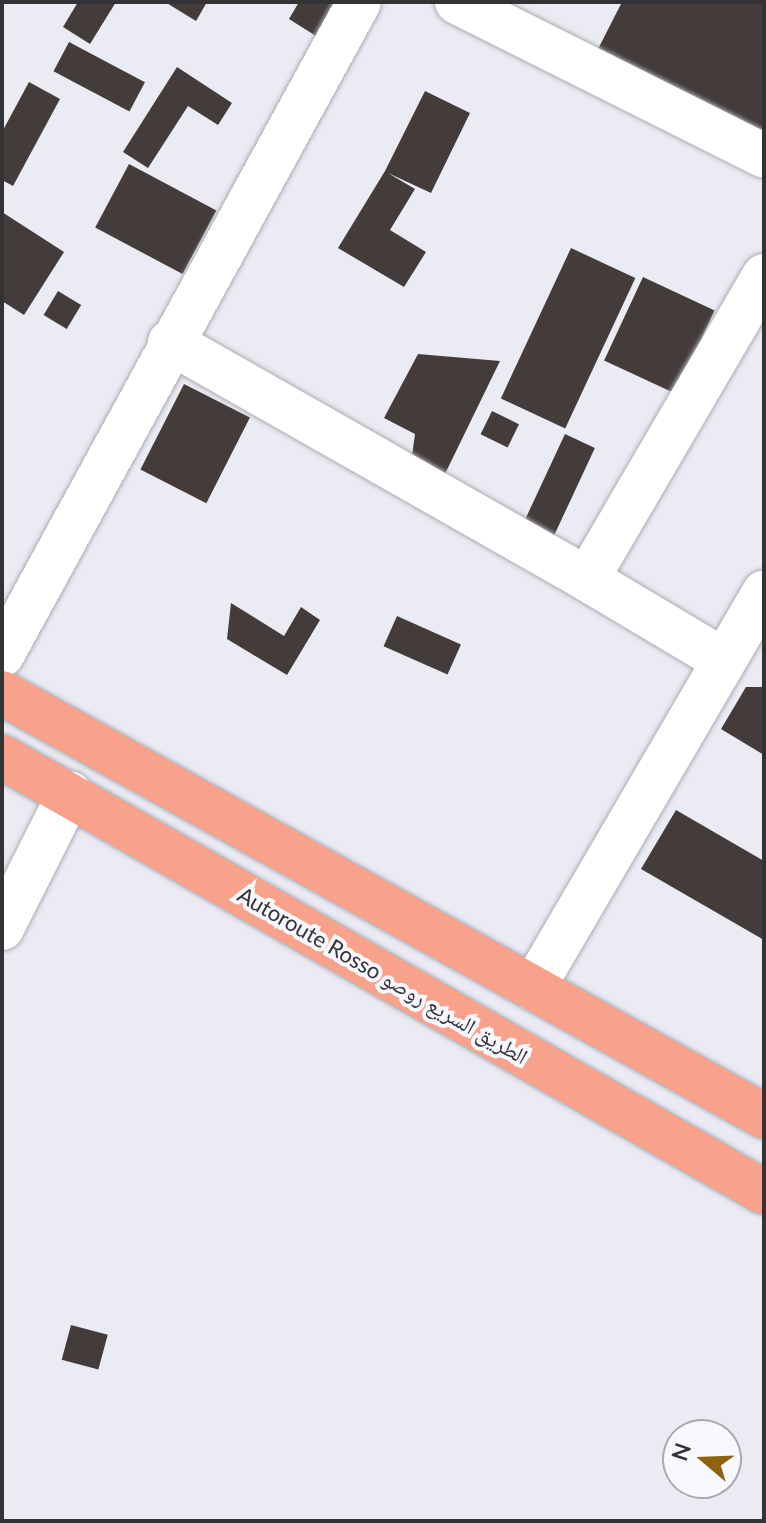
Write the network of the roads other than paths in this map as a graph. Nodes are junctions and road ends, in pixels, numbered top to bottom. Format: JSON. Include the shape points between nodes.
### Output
{"nodes":[{"id":1,"x":359,"y":2,"type":"edge"},
{"id":2,"x":457,"y":2,"type":"edge"},
{"id":3,"x":764,"y":156,"type":"edge"},
{"id":4,"x":764,"y":276,"type":"edge"},
{"id":5,"x":748,"y":338,"type":"edge"},
{"id":6,"x":170,"y":342,"type":"junction"},
{"id":7,"x":587,"y":579,"type":"junction"},
{"id":8,"x":764,"y":593,"type":"edge"},
{"id":9,"x":2,"y":655,"type":"edge"},
{"id":10,"x":721,"y":659,"type":"junction"},
{"id":11,"x":2,"y":693,"type":"edge"},
{"id":12,"x":2,"y":757,"type":"edge"},
{"id":13,"x":70,"y":793,"type":"junction"},
{"id":14,"x":2,"y":928,"type":"edge"},
{"id":15,"x":533,"y":988,"type":"junction"},
{"id":16,"x":764,"y":1116,"type":"edge"},
{"id":17,"x":764,"y":1192,"type":"edge"}],
"edges":[{"from":1,"to":6,"type":"street"},
{"from":2,"to":3,"type":"street"},
{"from":4,"to":5,"type":"street"},
{"from":5,"to":7,"type":"street"},
{"from":6,"to":7,"type":"street"},
{"from":6,"to":9,"type":"street"},
{"from":7,"to":10,"type":"street"},
{"from":8,"to":10,"type":"street"},
{"from":10,"to":15,"type":"street"},
{"from":11,"to":15,"type":"highway"},
{"from":12,"to":13,"type":"highway","name":"Autoroute Rosso الطريق السريع روصو"},
{"from":13,"to":14,"type":"street"},
{"from":13,"to":17,"type":"highway","name":"Autoroute Rosso الطريق السريع روصو"},
{"from":15,"to":16,"type":"highway"}]}
